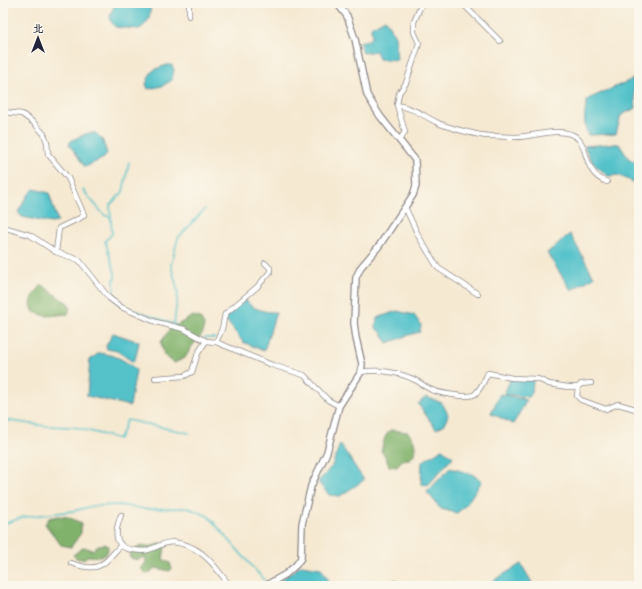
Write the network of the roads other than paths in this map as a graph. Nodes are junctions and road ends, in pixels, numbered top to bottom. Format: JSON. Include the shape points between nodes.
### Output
{"nodes":[{"id":1,"x":189,"y":3,"type":"edge"},
{"id":2,"x":337,"y":3,"type":"edge"},
{"id":3,"x":422,"y":3,"type":"edge"},
{"id":4,"x":462,"y":3,"type":"edge"},
{"id":5,"x":190,"y":16,"type":"dead end"},
{"id":6,"x":500,"y":41,"type":"dead end"},
{"id":7,"x":397,"y":105,"type":"junction"},
{"id":8,"x":3,"y":112,"type":"edge"},
{"id":9,"x":399,"y":140,"type":"junction"},
{"id":10,"x":607,"y":182,"type":"dead end"},
{"id":11,"x":405,"y":207,"type":"junction"},
{"id":12,"x":3,"y":227,"type":"edge"},
{"id":13,"x":56,"y":252,"type":"junction"},
{"id":14,"x":265,"y":263,"type":"dead end"},
{"id":15,"x":478,"y":294,"type":"dead end"},
{"id":16,"x":206,"y":341,"type":"junction"},
{"id":17,"x":216,"y":342,"type":"junction"},
{"id":18,"x":361,"y":372,"type":"junction"},
{"id":19,"x":155,"y":378,"type":"dead end"},
{"id":20,"x":591,"y":383,"type":"dead end"},
{"id":21,"x":578,"y":387,"type":"junction"},
{"id":22,"x":339,"y":406,"type":"junction"},
{"id":23,"x":639,"y":410,"type":"edge"},
{"id":24,"x":121,"y":515,"type":"dead end"},
{"id":25,"x":120,"y":546,"type":"junction"},
{"id":26,"x":70,"y":563,"type":"dead end"},
{"id":27,"x":412,"y":584,"type":"dead end"},
{"id":28,"x":230,"y":586,"type":"edge"},
{"id":29,"x":266,"y":586,"type":"edge"},
{"id":30,"x":392,"y":586,"type":"edge"}],
"edges":[{"from":1,"to":5,"type":"street"},
{"from":2,"to":9,"type":"street","via":[[347,16],[353,33],[367,95]]},
{"from":3,"to":7,"type":"street","via":[[414,22],[414,32],[419,43],[406,83],[398,93]]},
{"from":4,"to":6,"type":"street"},
{"from":7,"to":9,"type":"street","via":[[405,132]]},
{"from":7,"to":10,"type":"street","via":[[413,108],[440,124],[487,136],[515,137],[558,132],[575,136],[580,140],[597,179]]},
{"from":8,"to":13,"type":"street","via":[[22,114],[44,134],[48,154],[68,178],[84,215],[59,228]]},
{"from":9,"to":11,"type":"street","via":[[415,160],[416,186]]},
{"from":11,"to":15,"type":"street","via":[[438,268]]},
{"from":11,"to":18,"type":"street","via":[[356,277],[354,323],[362,364]]},
{"from":12,"to":13,"type":"street","via":[[30,235]]},
{"from":13,"to":16,"type":"street","via":[[79,260],[110,298],[121,307],[156,322],[184,329]]},
{"from":14,"to":17,"type":"street","via":[[270,272],[257,287],[225,314]]},
{"from":16,"to":17,"type":"street"},
{"from":16,"to":19,"type":"street","via":[[198,353],[192,372],[184,376]]},
{"from":17,"to":22,"type":"street","via":[[272,366],[304,375],[328,400]]},
{"from":18,"to":21,"type":"street","via":[[381,370],[415,380],[428,389],[468,396],[478,391],[488,373]]},
{"from":18,"to":22,"type":"street"},
{"from":20,"to":21,"type":"street"},
{"from":21,"to":23,"type":"street","via":[[576,396],[581,400],[606,409],[618,404]]},
{"from":22,"to":29,"type":"street","via":[[327,452],[311,486],[306,504],[302,524],[301,558],[286,574]]},
{"from":24,"to":25,"type":"street","via":[[115,530]]},
{"from":25,"to":26,"type":"street","via":[[103,565],[86,569]]},
{"from":25,"to":28,"type":"street","via":[[143,551],[172,542],[183,544],[199,551]]},
{"from":27,"to":30,"type":"street","via":[[394,583]]}]}
